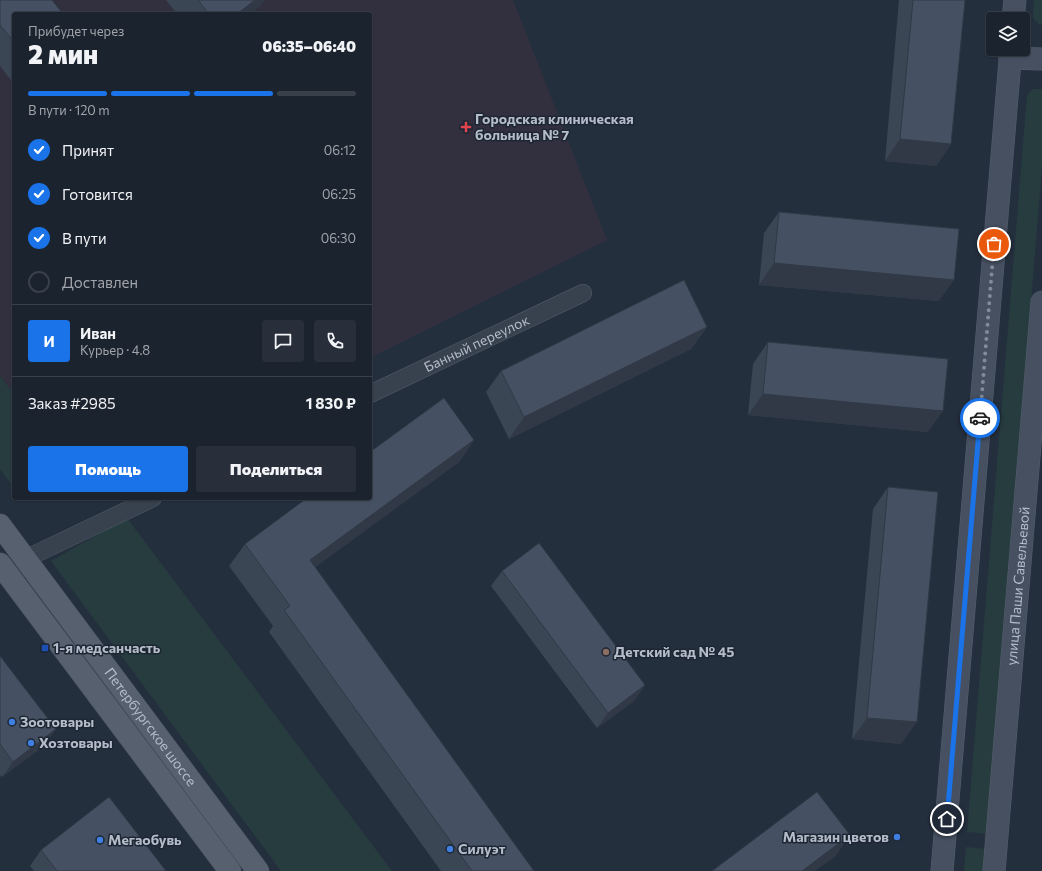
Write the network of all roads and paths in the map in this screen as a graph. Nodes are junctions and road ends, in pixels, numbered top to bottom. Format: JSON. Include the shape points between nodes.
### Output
{"nodes":[{"id":1,"x":1015,"y":0,"type":"edge"},
{"id":2,"x":1014,"y":12,"type":"edge"},
{"id":3,"x":1010,"y":56,"type":"edge"},
{"id":4,"x":1026,"y":56,"type":"edge"},
{"id":5,"x":1042,"y":59,"type":"edge"},
{"id":6,"x":583,"y":293,"type":"dead end"},
{"id":7,"x":1042,"y":302,"type":"edge"},
{"id":8,"x":372,"y":393,"type":"edge"},
{"id":9,"x":149,"y":500,"type":"edge"},
{"id":10,"x":0,"y":525,"type":"edge"},
{"id":11,"x":0,"y":554,"type":"edge"},
{"id":12,"x":25,"y":559,"type":"junction"},
{"id":13,"x":0,"y":564,"type":"edge"},
{"id":14,"x":230,"y":871,"type":"edge"},
{"id":15,"x":258,"y":871,"type":"edge"},
{"id":16,"x":942,"y":871,"type":"edge"},
{"id":17,"x":994,"y":871,"type":"edge"}],
"edges":[{"from":1,"to":2,"type":"main road"},
{"from":3,"to":16,"type":"main road"},
{"from":4,"to":5,"type":"main road"},
{"from":6,"to":8,"type":"street","name":"Банный переулок"},
{"from":7,"to":17,"type":"main road","name":"улица Паши Савельевой"},
{"from":9,"to":12,"type":"street"},
{"from":10,"to":12,"type":"main road","name":"Петербургское шоссе"},
{"from":11,"to":12,"type":"main road"},
{"from":12,"to":15,"type":"main road","name":"Петербургское шоссе"},
{"from":13,"to":14,"type":"main road","name":"Петербургское шоссе"}]}
